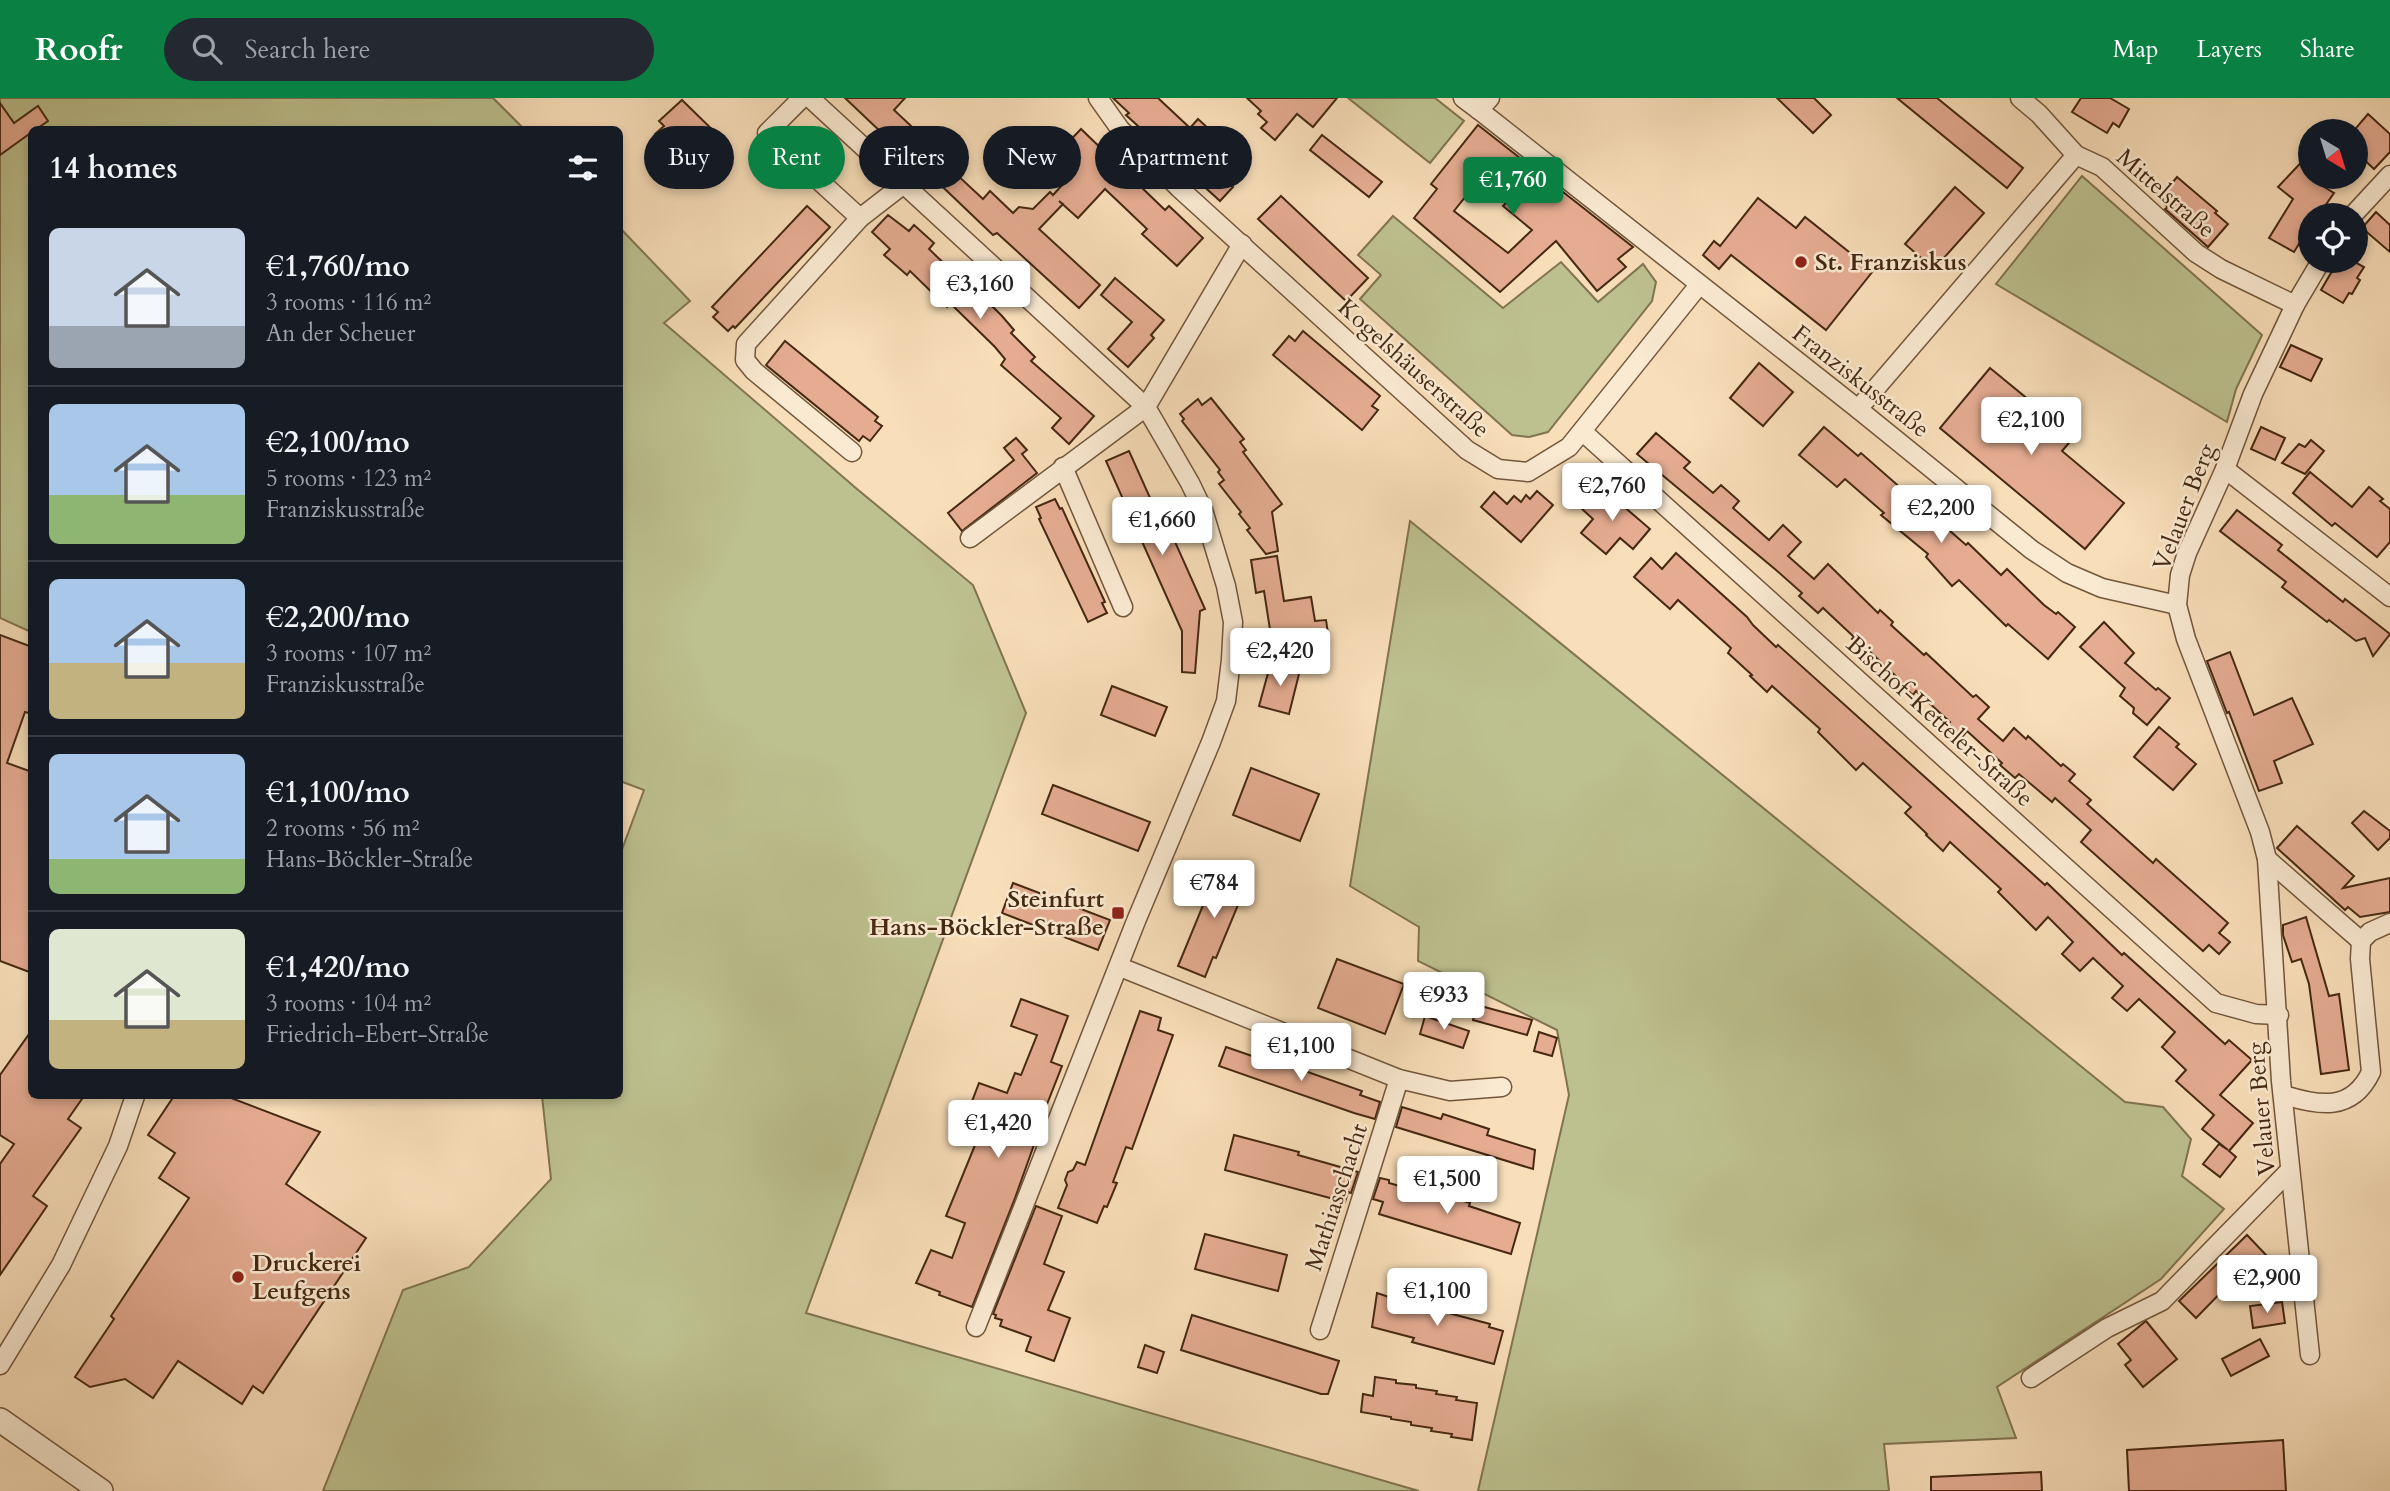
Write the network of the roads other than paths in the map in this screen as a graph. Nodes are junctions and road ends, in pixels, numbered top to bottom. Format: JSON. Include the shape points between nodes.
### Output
{"nodes":[{"id":1,"x":802,"y":98,"type":"edge"},
{"id":2,"x":810,"y":98,"type":"edge"},
{"id":3,"x":1098,"y":98,"type":"edge"},
{"id":4,"x":1464,"y":98,"type":"edge"},
{"id":5,"x":2020,"y":98,"type":"edge"},
{"id":6,"x":1485,"y":104,"type":"edge"},
{"id":7,"x":859,"y":143,"type":"edge"},
{"id":8,"x":2076,"y":155,"type":"junction"},
{"id":9,"x":2390,"y":175,"type":"edge"},
{"id":10,"x":898,"y":189,"type":"edge"},
{"id":11,"x":909,"y":189,"type":"edge"},
{"id":12,"x":2364,"y":203,"type":"edge"},
{"id":13,"x":860,"y":218,"type":"junction"},
{"id":14,"x":1241,"y":244,"type":"junction"},
{"id":15,"x":2314,"y":273,"type":"edge"},
{"id":16,"x":1699,"y":285,"type":"junction"},
{"id":17,"x":2295,"y":306,"type":"junction"},
{"id":18,"x":1146,"y":407,"type":"junction"},
{"id":19,"x":1858,"y":409,"type":"junction"},
{"id":20,"x":1583,"y":432,"type":"junction"},
{"id":21,"x":852,"y":452,"type":"dead end"},
{"id":22,"x":1063,"y":467,"type":"junction"},
{"id":23,"x":2225,"y":469,"type":"junction"},
{"id":24,"x":970,"y":538,"type":"dead end"},
{"id":25,"x":2390,"y":597,"type":"edge"},
{"id":26,"x":2177,"y":605,"type":"junction"},
{"id":27,"x":1123,"y":607,"type":"dead end"},
{"id":28,"x":2267,"y":859,"type":"junction"},
{"id":29,"x":2390,"y":923,"type":"edge"},
{"id":30,"x":2361,"y":941,"type":"junction"},
{"id":31,"x":1120,"y":967,"type":"junction"},
{"id":32,"x":2279,"y":1014,"type":"junction"},
{"id":33,"x":1399,"y":1079,"type":"junction"},
{"id":34,"x":1502,"y":1087,"type":"dead end"},
{"id":35,"x":2284,"y":1094,"type":"junction"},
{"id":36,"x":134,"y":1099,"type":"edge"},
{"id":37,"x":2290,"y":1170,"type":"junction"},
{"id":38,"x":976,"y":1327,"type":"dead end"},
{"id":39,"x":1320,"y":1330,"type":"dead end"},
{"id":40,"x":2309,"y":1355,"type":"dead end"},
{"id":41,"x":0,"y":1365,"type":"edge"},
{"id":42,"x":2031,"y":1378,"type":"dead end"},
{"id":43,"x":0,"y":1420,"type":"edge"},
{"id":44,"x":101,"y":1491,"type":"edge"}],
"edges":[{"from":1,"to":13,"type":"street","via":[[766,133]]},
{"from":2,"to":7,"type":"street"},
{"from":3,"to":14,"type":"street","name":"Kogelshäuserstraße","via":[[1120,129]]},
{"from":4,"to":6,"type":"street","name":"Franziskusstraße"},
{"from":5,"to":8,"type":"street","name":"Mittelstraße"},
{"from":6,"to":16,"type":"street","name":"Franziskusstraße"},
{"from":8,"to":17,"type":"street","name":"Mittelstraße","via":[[2102,167],[2196,253]]},
{"from":8,"to":19,"type":"street"},
{"from":9,"to":12,"type":"street"},
{"from":10,"to":13,"type":"street"},
{"from":11,"to":18,"type":"street"},
{"from":13,"to":21,"type":"street","via":[[746,344],[746,360],[754,371]]},
{"from":14,"to":18,"type":"street"},
{"from":14,"to":20,"type":"street","name":"Kogelshäuserstraße","via":[[1480,459],[1498,468],[1528,471],[1569,447]]},
{"from":15,"to":17,"type":"street","name":"Velauer Berg"},
{"from":16,"to":19,"type":"street","name":"Franziskusstraße"},
{"from":16,"to":20,"type":"street","name":"Kogelshäuserstraße"},
{"from":17,"to":23,"type":"street","name":"Velauer Berg","via":[[2252,394]]},
{"from":18,"to":22,"type":"street"},
{"from":18,"to":31,"type":"street","via":[[1190,483],[1212,536],[1233,622],[1226,701]]},
{"from":19,"to":26,"type":"street","name":"Franziskusstraße","via":[[2032,550],[2067,573],[2102,588]]},
{"from":20,"to":32,"type":"street","name":"Bischof-Ketteler-Straße","via":[[2216,1003],[2256,1014]]},
{"from":22,"to":24,"type":"street"},
{"from":22,"to":27,"type":"street"},
{"from":23,"to":25,"type":"street"},
{"from":23,"to":26,"type":"street","name":"Velauer Berg","via":[[2187,553]]},
{"from":26,"to":28,"type":"street","name":"Velauer Berg"},
{"from":28,"to":30,"type":"street"},
{"from":28,"to":32,"type":"street","name":"Velauer Berg"},
{"from":29,"to":30,"type":"street"},
{"from":30,"to":35,"type":"street","via":[[2371,1072],[2366,1084],[2354,1095],[2324,1104]]},
{"from":31,"to":33,"type":"street"},
{"from":31,"to":38,"type":"street"},
{"from":32,"to":35,"type":"street","name":"Velauer Berg"},
{"from":33,"to":34,"type":"street","via":[[1450,1091]]},
{"from":33,"to":39,"type":"street","name":"Mathiasschacht"},
{"from":35,"to":37,"type":"street","name":"Velauer Berg"},
{"from":36,"to":41,"type":"street","via":[[118,1146],[61,1265]]},
{"from":37,"to":40,"type":"street","name":"Velauer Berg"},
{"from":37,"to":42,"type":"street","via":[[2162,1301],[2107,1328]]},
{"from":43,"to":44,"type":"street"}]}
